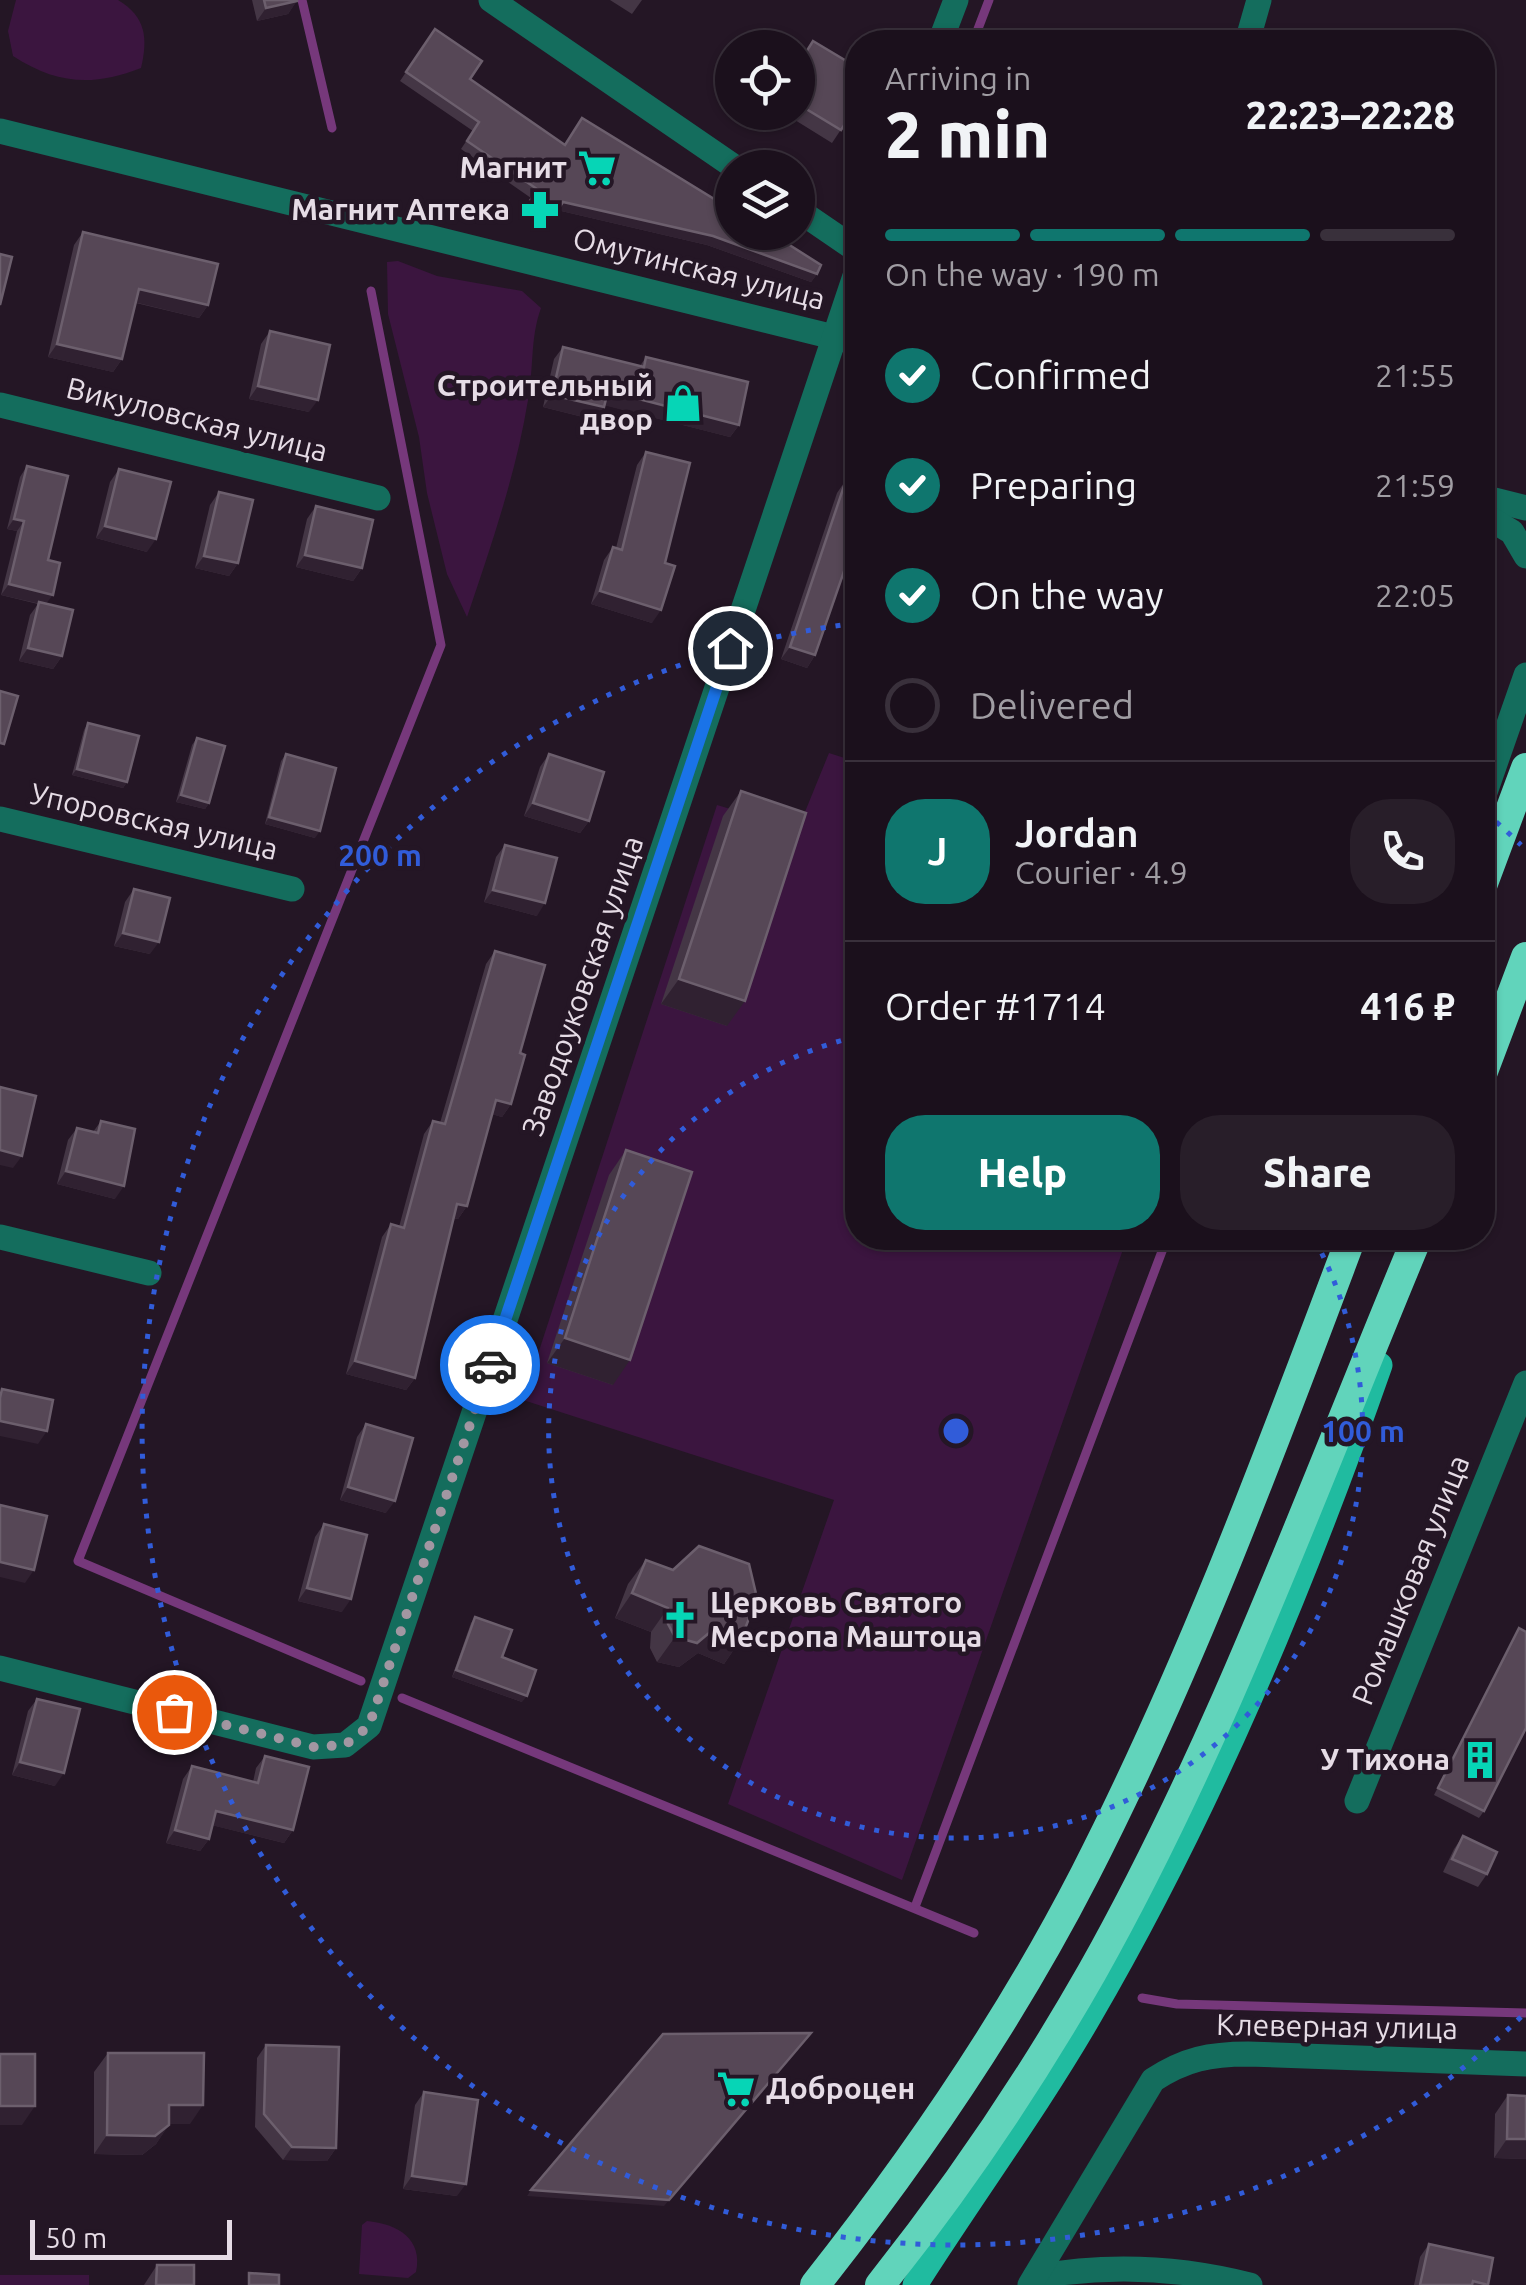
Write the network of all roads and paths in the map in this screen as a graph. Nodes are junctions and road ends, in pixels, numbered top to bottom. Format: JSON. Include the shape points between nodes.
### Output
{"nodes":[{"id":1,"x":491,"y":0,"type":"edge"},
{"id":2,"x":956,"y":0,"type":"edge"},
{"id":3,"x":1259,"y":0,"type":"edge"},
{"id":4,"x":945,"y":30,"type":"edge"},
{"id":5,"x":1250,"y":30,"type":"edge"},
{"id":6,"x":0,"y":130,"type":"edge"},
{"id":7,"x":715,"y":154,"type":"edge"},
{"id":8,"x":815,"y":221,"type":"edge"},
{"id":9,"x":845,"y":241,"type":"edge"},
{"id":10,"x":845,"y":340,"type":"edge"},
{"id":11,"x":845,"y":343,"type":"edge"},
{"id":12,"x":0,"y":405,"type":"edge"},
{"id":13,"x":1495,"y":488,"type":"edge"},
{"id":14,"x":1526,"y":489,"type":"edge"},
{"id":15,"x":378,"y":498,"type":"dead end"},
{"id":16,"x":1495,"y":500,"type":"edge"},
{"id":17,"x":1526,"y":508,"type":"edge"},
{"id":18,"x":1495,"y":522,"type":"edge"},
{"id":19,"x":1526,"y":556,"type":"edge"},
{"id":20,"x":1526,"y":676,"type":"edge"},
{"id":21,"x":1495,"y":764,"type":"edge"},
{"id":22,"x":1526,"y":768,"type":"edge"},
{"id":23,"x":0,"y":819,"type":"edge"},
{"id":24,"x":1495,"y":851,"type":"edge"},
{"id":25,"x":292,"y":889,"type":"dead end"},
{"id":26,"x":1526,"y":957,"type":"edge"},
{"id":27,"x":1495,"y":1039,"type":"edge"},
{"id":28,"x":0,"y":1238,"type":"edge"},
{"id":29,"x":1346,"y":1250,"type":"edge"},
{"id":30,"x":1415,"y":1250,"type":"edge"},
{"id":31,"x":1416,"y":1250,"type":"edge"},
{"id":32,"x":149,"y":1273,"type":"dead end"},
{"id":33,"x":1526,"y":1383,"type":"edge"},
{"id":34,"x":0,"y":1668,"type":"edge"},
{"id":35,"x":1357,"y":1801,"type":"dead end"},
{"id":36,"x":1526,"y":2064,"type":"edge"},
{"id":37,"x":1032,"y":2281,"type":"edge"},
{"id":38,"x":815,"y":2285,"type":"edge"},
{"id":39,"x":880,"y":2285,"type":"edge"},
{"id":40,"x":915,"y":2285,"type":"edge"},
{"id":41,"x":1250,"y":2285,"type":"edge"}],
"edges":[{"from":1,"to":7,"type":"street"},
{"from":2,"to":4,"type":"street"},
{"from":3,"to":5,"type":"street"},
{"from":6,"to":10,"type":"street","name":"Омутинская улица"},
{"from":8,"to":9,"type":"street"},
{"from":11,"to":34,"type":"street","name":"Заводоуковская улица","via":[[369,1726],[345,1745],[314,1747]]},
{"from":12,"to":15,"type":"street","name":"Викуловская улица"},
{"from":13,"to":14,"type":"street"},
{"from":16,"to":17,"type":"street"},
{"from":18,"to":19,"type":"street","via":[[1512,532]]},
{"from":20,"to":21,"type":"street"},
{"from":22,"to":24,"type":"highway"},
{"from":23,"to":25,"type":"street","name":"Упоровская улица"},
{"from":26,"to":27,"type":"highway"},
{"from":28,"to":32,"type":"street"},
{"from":29,"to":38,"type":"highway","via":[[1217,1588],[1085,1874],[938,2120]]},
{"from":30,"to":39,"type":"highway","via":[[1217,1716],[1132,1896],[992,2131]]},
{"from":31,"to":40,"type":"main road","via":[[1343,1469],[1193,1822],[1050,2084]]},
{"from":33,"to":35,"type":"street","name":"Ромашковая улица"},
{"from":36,"to":37,"type":"street","name":"Клеверная улица","via":[[1210,2054],[1177,2064],[1153,2080]]},
{"from":37,"to":41,"type":"street","via":[[1080,2269],[1134,2269]]}]}
